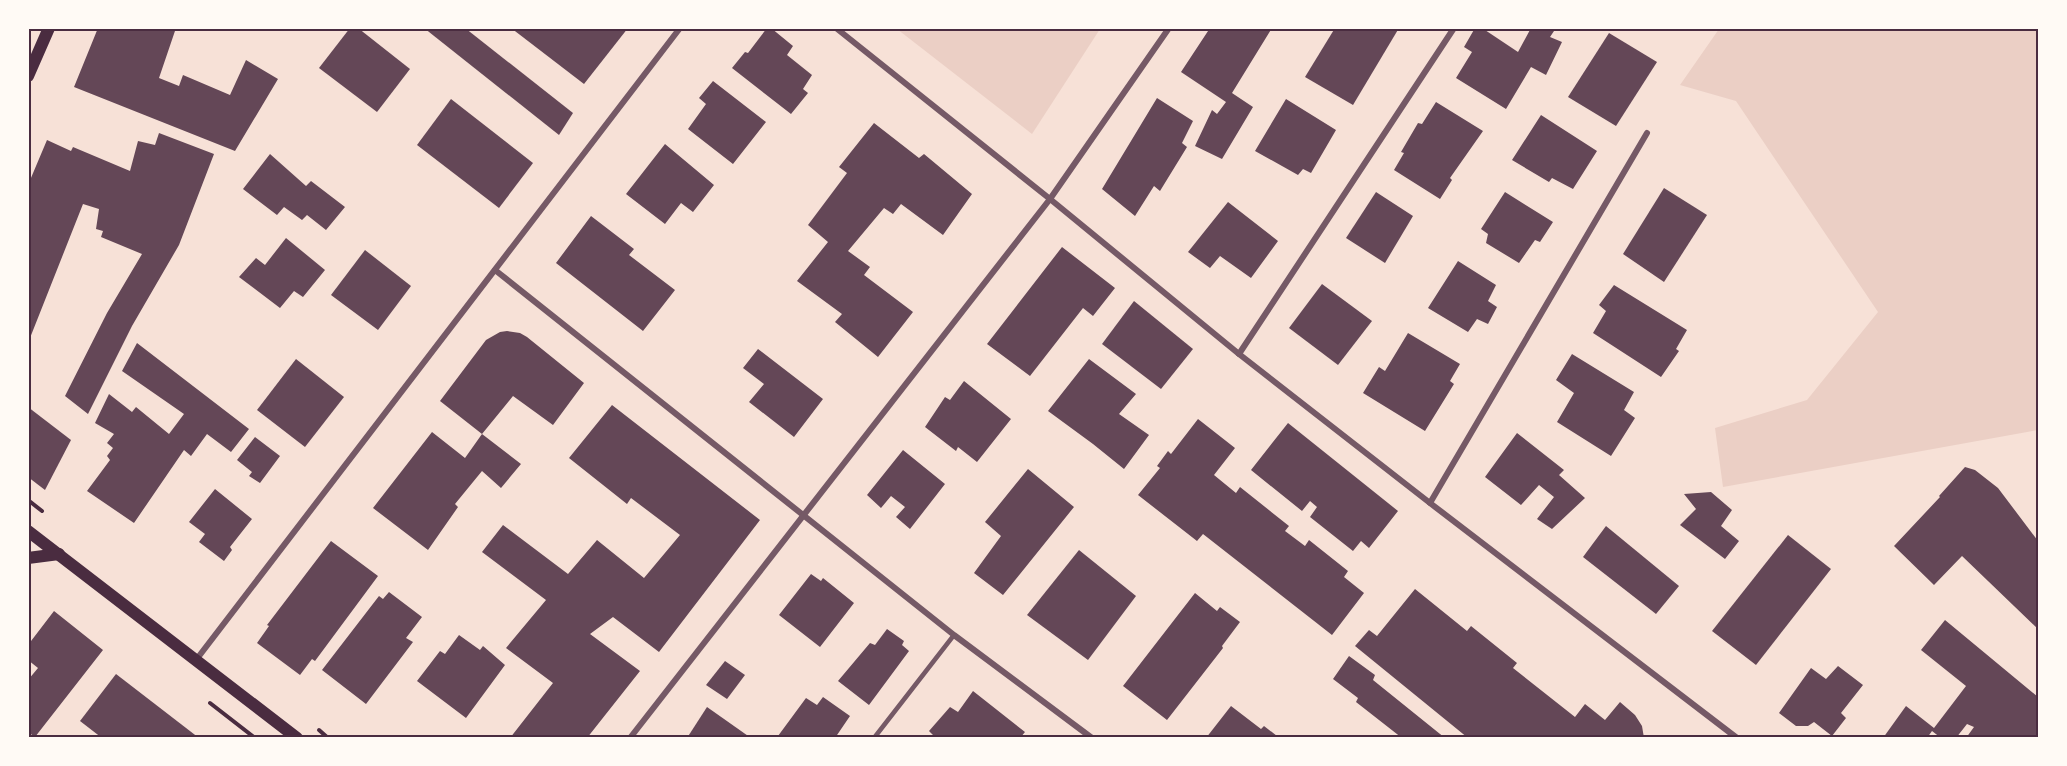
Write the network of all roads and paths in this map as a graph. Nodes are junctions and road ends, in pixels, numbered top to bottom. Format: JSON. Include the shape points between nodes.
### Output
{"nodes":[{"id":1,"x":49,"y":28,"type":"edge"},
{"id":2,"x":680,"y":28,"type":"edge"},
{"id":3,"x":836,"y":28,"type":"edge"},
{"id":4,"x":1169,"y":28,"type":"edge"},
{"id":5,"x":1454,"y":28,"type":"edge"},
{"id":6,"x":28,"y":76,"type":"edge"},
{"id":7,"x":1647,"y":133,"type":"dead end"},
{"id":8,"x":1050,"y":199,"type":"junction"},
{"id":9,"x":495,"y":270,"type":"junction"},
{"id":10,"x":1239,"y":354,"type":"junction"},
{"id":11,"x":1430,"y":503,"type":"junction"},
{"id":12,"x":803,"y":517,"type":"junction"},
{"id":13,"x":28,"y":531,"type":"edge"},
{"id":14,"x":59,"y":554,"type":"junction"},
{"id":15,"x":28,"y":558,"type":"edge"},
{"id":16,"x":954,"y":635,"type":"junction"},
{"id":17,"x":196,"y":660,"type":"junction"},
{"id":18,"x":297,"y":738,"type":"edge"},
{"id":19,"x":630,"y":738,"type":"edge"},
{"id":20,"x":874,"y":738,"type":"edge"},
{"id":21,"x":1092,"y":738,"type":"edge"},
{"id":22,"x":1737,"y":738,"type":"edge"}],
"edges":[{"from":1,"to":6,"type":"main road"},
{"from":2,"to":9,"type":"street"},
{"from":3,"to":8,"type":"street"},
{"from":4,"to":8,"type":"street"},
{"from":5,"to":10,"type":"street"},
{"from":7,"to":11,"type":"street"},
{"from":8,"to":10,"type":"street"},
{"from":8,"to":12,"type":"street"},
{"from":9,"to":12,"type":"street"},
{"from":9,"to":17,"type":"street"},
{"from":10,"to":11,"type":"street"},
{"from":11,"to":22,"type":"street"},
{"from":12,"to":16,"type":"street"},
{"from":12,"to":19,"type":"street"},
{"from":13,"to":14,"type":"main road"},
{"from":14,"to":15,"type":"main road"},
{"from":14,"to":17,"type":"main road"},
{"from":16,"to":20,"type":"lane"},
{"from":16,"to":21,"type":"street"},
{"from":17,"to":18,"type":"main road"}]}
